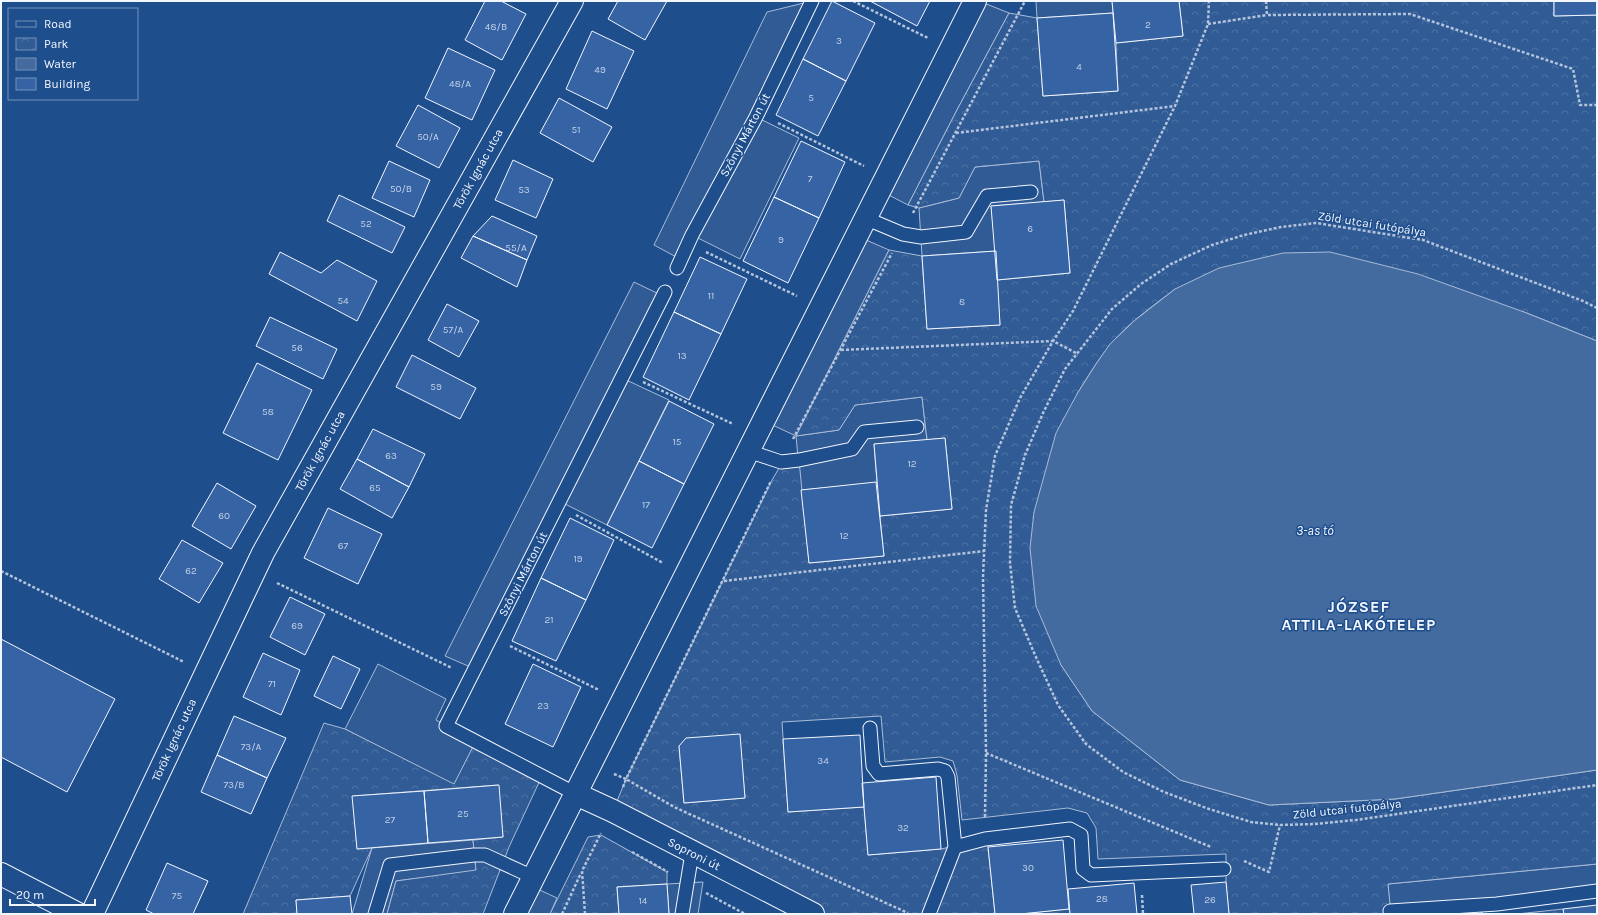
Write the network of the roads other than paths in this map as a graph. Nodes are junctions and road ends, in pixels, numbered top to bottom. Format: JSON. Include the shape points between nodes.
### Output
{"nodes":[{"id":1,"x":572,"y":1,"type":"edge"},
{"id":2,"x":812,"y":1,"type":"edge"},
{"id":3,"x":975,"y":1,"type":"edge"},
{"id":4,"x":1031,"y":192,"type":"dead end"},
{"id":5,"x":865,"y":218,"type":"junction"},
{"id":6,"x":676,"y":268,"type":"dead end"},
{"id":7,"x":665,"y":292,"type":"dead end"},
{"id":8,"x":917,"y":427,"type":"dead end"},
{"id":9,"x":748,"y":452,"type":"junction"},
{"id":10,"x":870,"y":728,"type":"dead end"},
{"id":11,"x":576,"y":794,"type":"junction"},
{"id":12,"x":955,"y":847,"type":"junction"},
{"id":13,"x":692,"y":853,"type":"junction"},
{"id":14,"x":1224,"y":869,"type":"dead end"},
{"id":15,"x":1,"y":874,"type":"edge"},
{"id":16,"x":533,"y":877,"type":"junction"},
{"id":17,"x":1597,"y":891,"type":"edge"},
{"id":18,"x":1497,"y":909,"type":"edge"},
{"id":19,"x":78,"y":914,"type":"edge"},
{"id":20,"x":92,"y":914,"type":"edge"},
{"id":21,"x":375,"y":914,"type":"edge"},
{"id":22,"x":515,"y":914,"type":"edge"},
{"id":23,"x":682,"y":914,"type":"edge"},
{"id":24,"x":813,"y":914,"type":"edge"},
{"id":25,"x":929,"y":914,"type":"edge"},
{"id":26,"x":1391,"y":914,"type":"edge"}],
"edges":[{"from":1,"to":20,"type":"street","name":"Török Ignác utca","via":[[263,553]]},
{"from":2,"to":6,"type":"lane","name":"Szőnyi Márton út"},
{"from":3,"to":5,"type":"street"},
{"from":4,"to":5,"type":"lane","via":[[987,196],[966,232],[920,237],[903,234]]},
{"from":5,"to":9,"type":"street"},
{"from":7,"to":11,"type":"lane","name":"Szőnyi Márton út","via":[[446,726]]},
{"from":8,"to":9,"type":"lane","via":[[864,432],[852,449],[799,460],[781,462]]},
{"from":9,"to":11,"type":"street"},
{"from":10,"to":12,"type":"lane","via":[[873,766],[879,774],[938,769],[945,771],[948,777]]},
{"from":11,"to":13,"type":"street","name":"Soproni út"},
{"from":11,"to":16,"type":"street"},
{"from":12,"to":14,"type":"lane","via":[[985,839],[1070,829],[1081,835],[1084,869],[1091,875]]},
{"from":12,"to":25,"type":"lane"},
{"from":13,"to":23,"type":"lane"},
{"from":13,"to":24,"type":"street","name":"Soproni út"},
{"from":15,"to":19,"type":"street"},
{"from":16,"to":21,"type":"lane","via":[[485,855],[390,865]]},
{"from":16,"to":22,"type":"street"},
{"from":17,"to":18,"type":"lane"},
{"from":18,"to":26,"type":"lane","via":[[1390,911]]}]}
